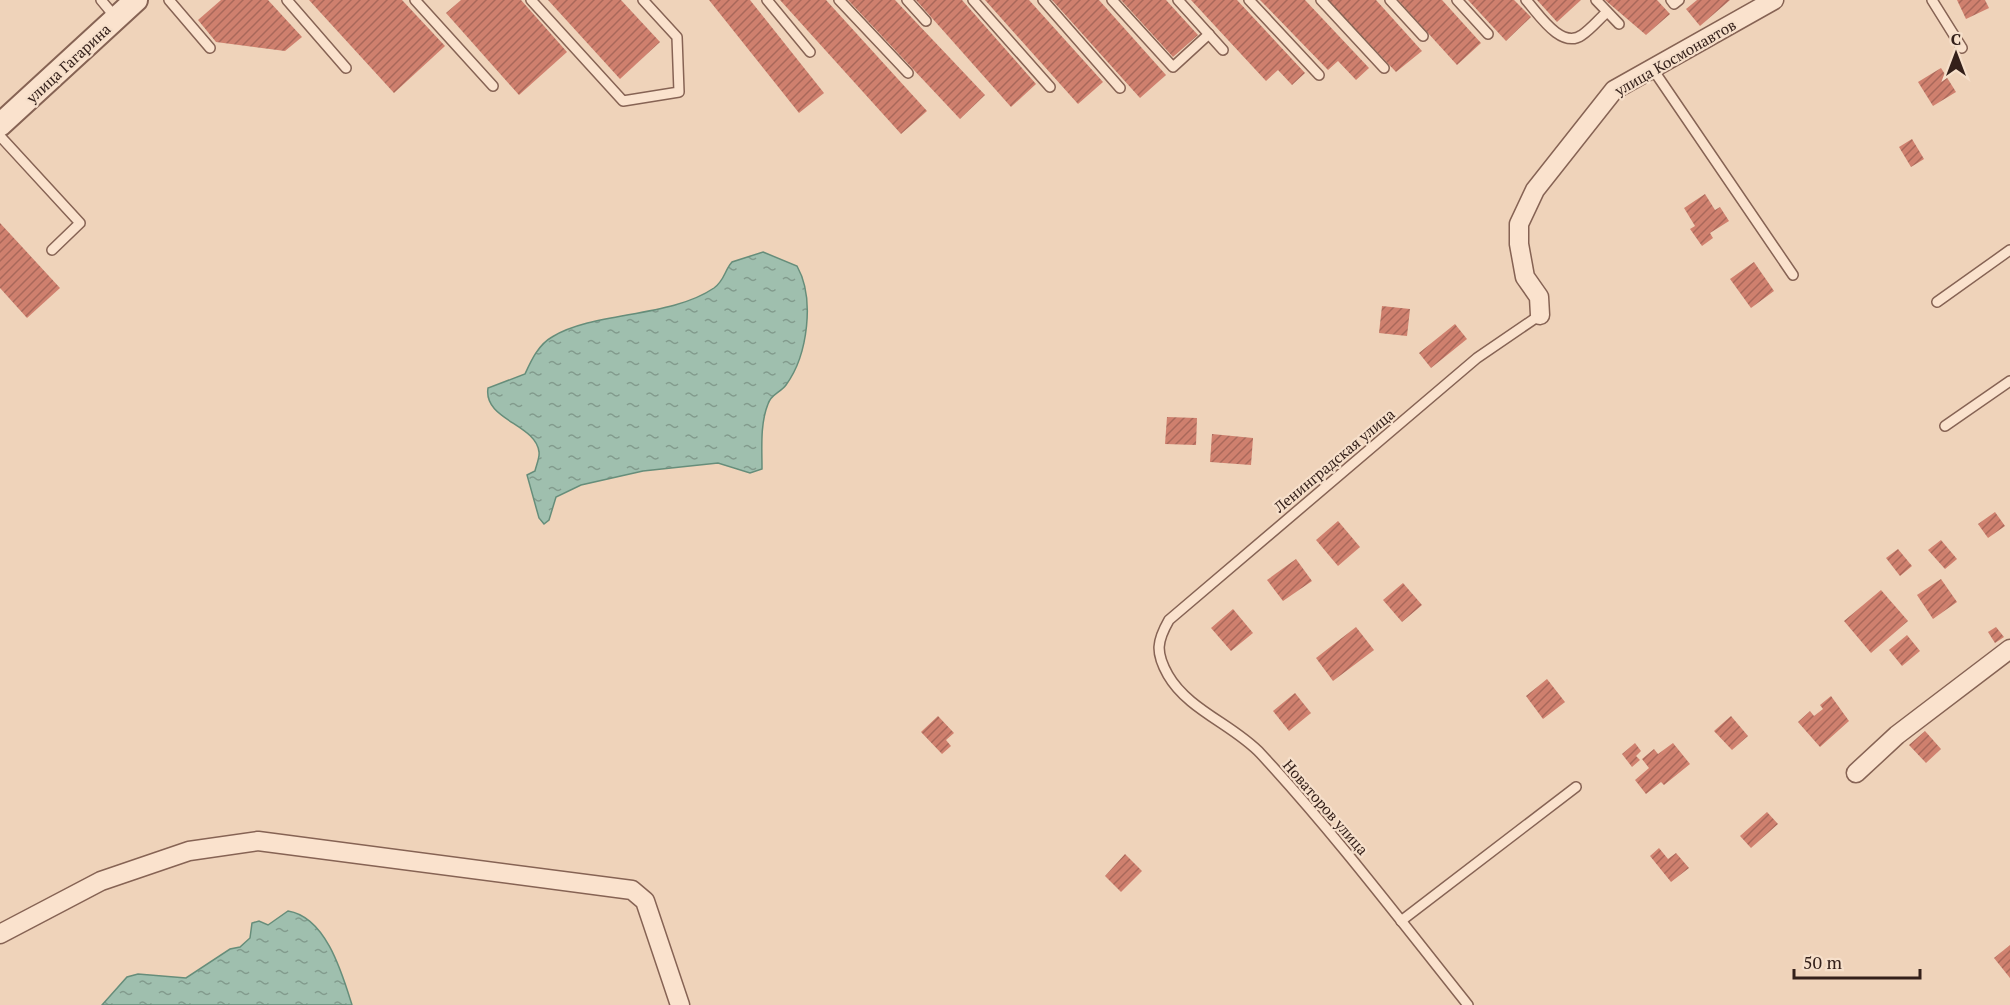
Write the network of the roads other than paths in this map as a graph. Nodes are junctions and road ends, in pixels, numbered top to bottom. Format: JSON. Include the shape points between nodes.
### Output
{"nodes":[{"id":1,"x":101,"y":0,"type":"edge"},
{"id":2,"x":136,"y":0,"type":"edge"},
{"id":3,"x":169,"y":0,"type":"edge"},
{"id":4,"x":287,"y":0,"type":"edge"},
{"id":5,"x":415,"y":0,"type":"edge"},
{"id":6,"x":531,"y":0,"type":"edge"},
{"id":7,"x":643,"y":0,"type":"edge"},
{"id":8,"x":767,"y":0,"type":"edge"},
{"id":9,"x":839,"y":0,"type":"edge"},
{"id":10,"x":907,"y":0,"type":"edge"},
{"id":11,"x":972,"y":0,"type":"edge"},
{"id":12,"x":1043,"y":0,"type":"edge"},
{"id":13,"x":1112,"y":0,"type":"edge"},
{"id":14,"x":1178,"y":0,"type":"edge"},
{"id":15,"x":1250,"y":0,"type":"edge"},
{"id":16,"x":1321,"y":0,"type":"edge"},
{"id":17,"x":1390,"y":0,"type":"edge"},
{"id":18,"x":1457,"y":0,"type":"edge"},
{"id":19,"x":1526,"y":0,"type":"edge"},
{"id":20,"x":1596,"y":0,"type":"edge"},
{"id":21,"x":1671,"y":0,"type":"edge"},
{"id":22,"x":1679,"y":0,"type":"edge"},
{"id":23,"x":1773,"y":0,"type":"edge"},
{"id":24,"x":1932,"y":0,"type":"edge"},
{"id":25,"x":1607,"y":12,"type":"junction"},
{"id":26,"x":116,"y":18,"type":"junction"},
{"id":27,"x":926,"y":21,"type":"dead end"},
{"id":28,"x":1619,"y":24,"type":"dead end"},
{"id":29,"x":1209,"y":34,"type":"junction"},
{"id":30,"x":1488,"y":34,"type":"dead end"},
{"id":31,"x":1423,"y":36,"type":"dead end"},
{"id":32,"x":210,"y":48,"type":"dead end"},
{"id":33,"x":1962,"y":48,"type":"dead end"},
{"id":34,"x":1223,"y":50,"type":"dead end"},
{"id":35,"x":810,"y":52,"type":"dead end"},
{"id":36,"x":346,"y":68,"type":"dead end"},
{"id":37,"x":1384,"y":68,"type":"dead end"},
{"id":38,"x":1652,"y":68,"type":"junction"},
{"id":39,"x":908,"y":73,"type":"dead end"},
{"id":40,"x":1319,"y":75,"type":"dead end"},
{"id":41,"x":493,"y":86,"type":"dead end"},
{"id":42,"x":1050,"y":87,"type":"dead end"},
{"id":43,"x":1120,"y":88,"type":"dead end"},
{"id":44,"x":0,"y":125,"type":"edge"},
{"id":45,"x":0,"y":136,"type":"edge"},
{"id":46,"x":52,"y":250,"type":"dead end"},
{"id":47,"x":2010,"y":250,"type":"edge"},
{"id":48,"x":1793,"y":275,"type":"dead end"},
{"id":49,"x":1937,"y":302,"type":"dead end"},
{"id":50,"x":1540,"y":315,"type":"joint"},
{"id":51,"x":2010,"y":381,"type":"edge"},
{"id":52,"x":1945,"y":426,"type":"dead end"},
{"id":53,"x":1158,"y":639,"type":"joint"},
{"id":54,"x":2010,"y":649,"type":"edge"},
{"id":55,"x":1856,"y":773,"type":"dead end"},
{"id":56,"x":1576,"y":787,"type":"dead end"},
{"id":57,"x":1401,"y":921,"type":"junction"},
{"id":58,"x":0,"y":933,"type":"edge"},
{"id":59,"x":680,"y":1005,"type":"edge"},
{"id":60,"x":1468,"y":1005,"type":"edge"}],
"edges":[{"from":1,"to":26,"type":"lane"},
{"from":2,"to":26,"type":"street","name":"улица Гагарина"},
{"from":3,"to":32,"type":"lane"},
{"from":4,"to":36,"type":"lane"},
{"from":5,"to":41,"type":"lane"},
{"from":6,"to":7,"type":"lane","via":[[623,101],[679,92],[677,37]]},
{"from":8,"to":35,"type":"lane"},
{"from":9,"to":39,"type":"lane"},
{"from":10,"to":27,"type":"lane"},
{"from":11,"to":42,"type":"lane"},
{"from":12,"to":43,"type":"lane"},
{"from":13,"to":29,"type":"lane","via":[[1173,68]]},
{"from":14,"to":29,"type":"lane"},
{"from":15,"to":40,"type":"lane"},
{"from":16,"to":37,"type":"lane"},
{"from":17,"to":31,"type":"lane"},
{"from":18,"to":30,"type":"lane"},
{"from":19,"to":25,"type":"lane","via":[[1558,34],[1568,38],[1581,36]]},
{"from":20,"to":25,"type":"lane"},
{"from":21,"to":22,"type":"lane","via":[[1674,4]]},
{"from":23,"to":38,"type":"street","name":"улица Космонавтов"},
{"from":24,"to":33,"type":"lane"},
{"from":25,"to":28,"type":"lane"},
{"from":26,"to":44,"type":"street","name":"улица Гагарина"},
{"from":29,"to":34,"type":"lane"},
{"from":38,"to":48,"type":"lane"},
{"from":38,"to":50,"type":"street","name":"улица Космонавтов","via":[[1614,90],[1535,190],[1519,224],[1525,277],[1539,297]]},
{"from":45,"to":46,"type":"lane","via":[[80,223]]},
{"from":47,"to":49,"type":"lane"},
{"from":50,"to":53,"type":"lane","name":"Ленинградская улица","via":[[1477,358],[1169,620]]},
{"from":51,"to":52,"type":"lane"},
{"from":53,"to":57,"type":"lane","name":"Новаторов улица","via":[[1168,675],[1184,693],[1259,752],[1338,841]]},
{"from":54,"to":55,"type":"street","via":[[1897,735]]},
{"from":56,"to":57,"type":"lane"},
{"from":57,"to":60,"type":"lane","name":"Новаторов улица"},
{"from":58,"to":59,"type":"street","via":[[101,881],[189,851],[258,841],[632,890],[645,901]]}]}
